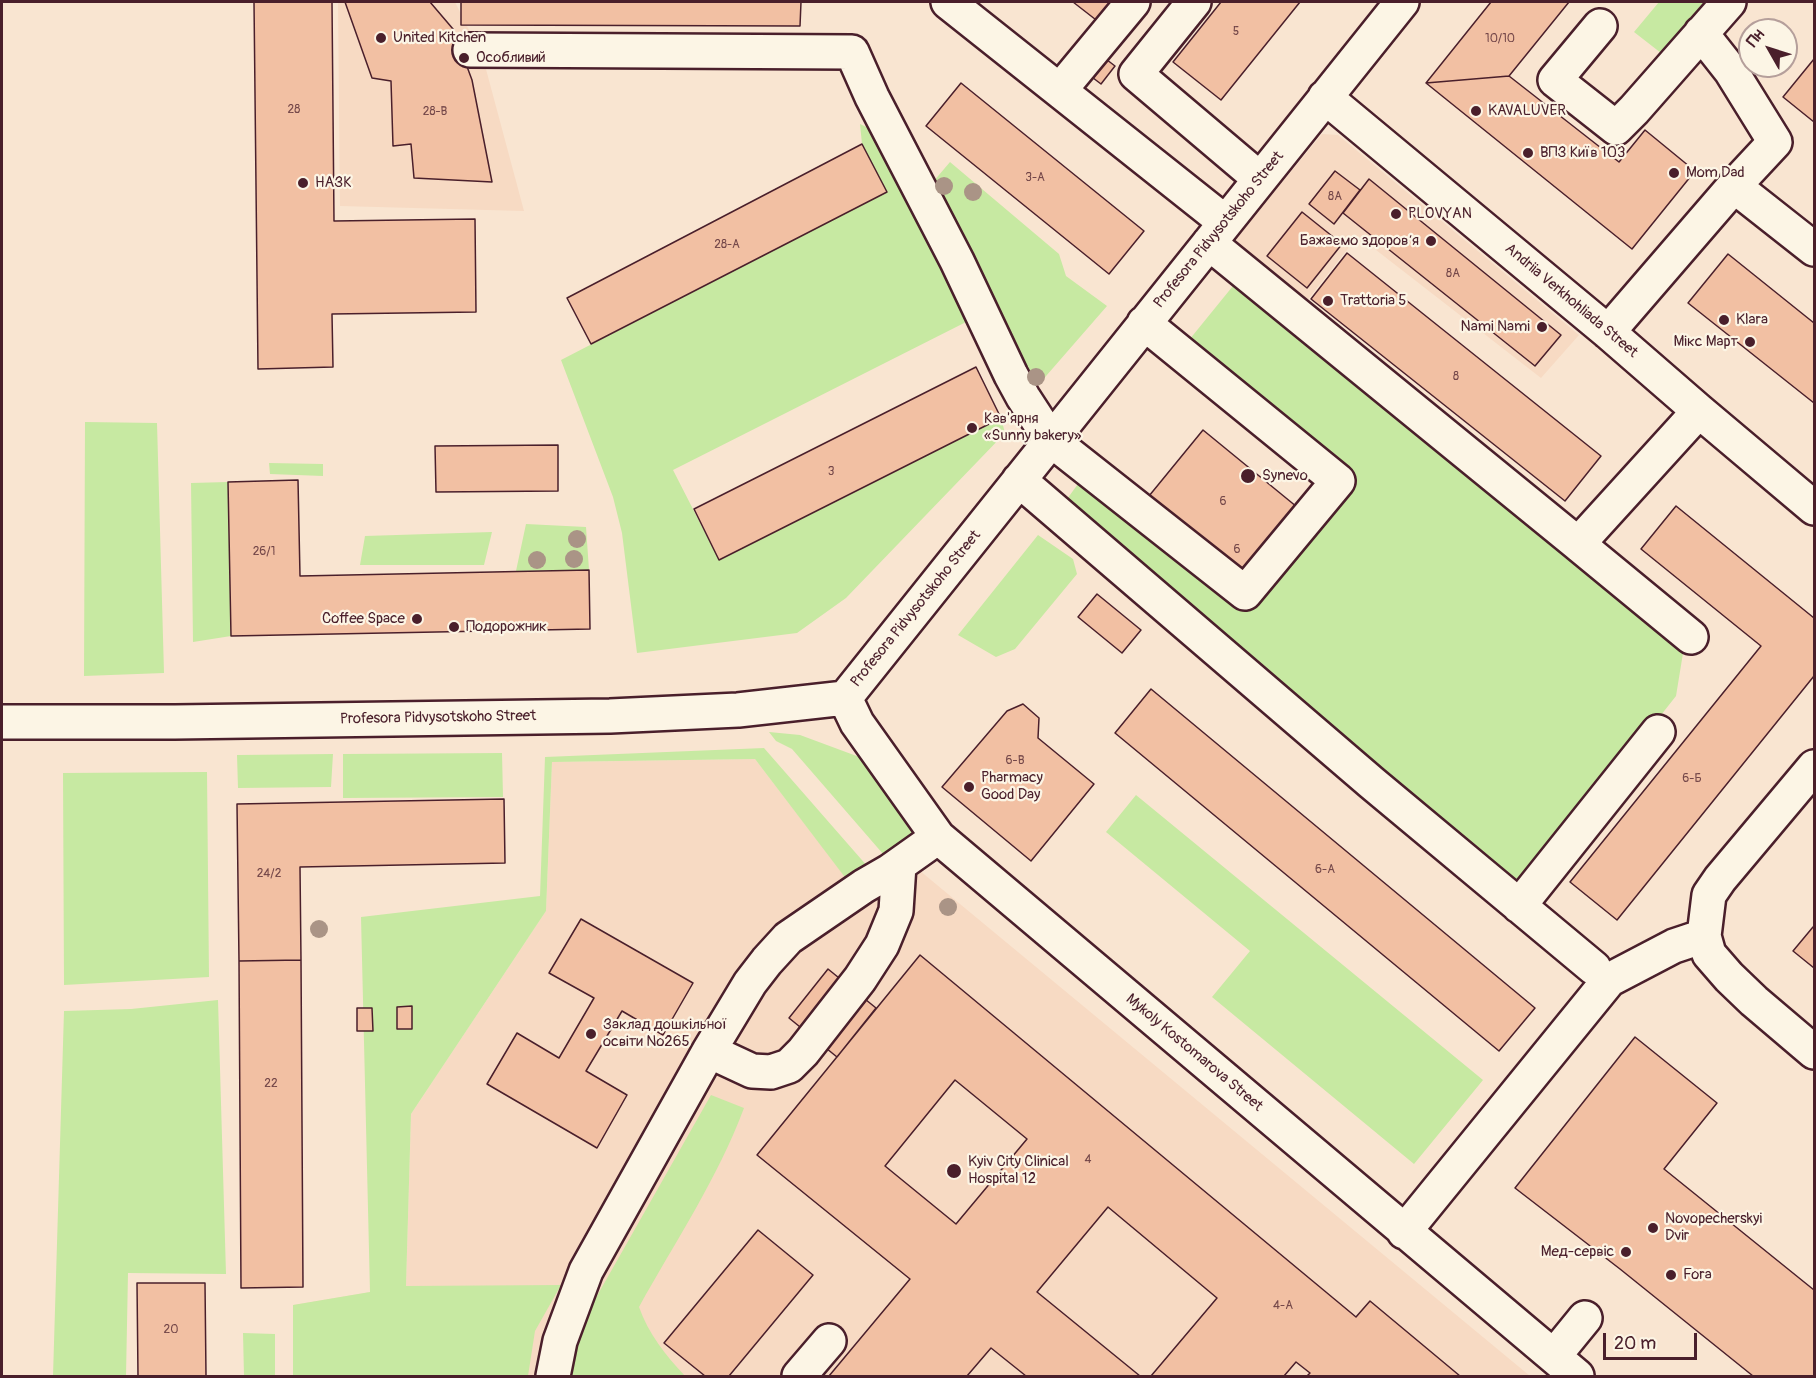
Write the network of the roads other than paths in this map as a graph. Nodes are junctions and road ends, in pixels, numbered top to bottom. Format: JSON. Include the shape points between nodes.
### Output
{"nodes":[{"id":1,"x":948,"y":2,"type":"edge"},
{"id":2,"x":1133,"y":2,"type":"edge"},
{"id":3,"x":1194,"y":2,"type":"edge"},
{"id":4,"x":1402,"y":2,"type":"edge"},
{"id":5,"x":1729,"y":2,"type":"edge"},
{"id":6,"x":1600,"y":26,"type":"dead end"},
{"id":7,"x":1701,"y":33,"type":"junction"},
{"id":8,"x":470,"y":50,"type":"dead end"},
{"id":9,"x":1060,"y":90,"type":"junction"},
{"id":10,"x":1325,"y":98,"type":"junction"},
{"id":11,"x":1260,"y":179,"type":"junction"},
{"id":12,"x":1734,"y":186,"type":"junction"},
{"id":13,"x":1217,"y":232,"type":"junction"},
{"id":14,"x":1815,"y":249,"type":"edge"},
{"id":15,"x":1144,"y":323,"type":"junction"},
{"id":16,"x":1608,"y":332,"type":"junction"},
{"id":17,"x":1699,"y":411,"type":"junction"},
{"id":18,"x":1051,"y":440,"type":"junction"},
{"id":19,"x":1019,"y":480,"type":"junction"},
{"id":20,"x":1815,"y":508,"type":"edge"},
{"id":21,"x":1578,"y":544,"type":"junction"},
{"id":22,"x":1691,"y":637,"type":"dead end"},
{"id":23,"x":845,"y":698,"type":"junction"},
{"id":24,"x":2,"y":722,"type":"edge"},
{"id":25,"x":1658,"y":732,"type":"dead end"},
{"id":26,"x":1815,"y":767,"type":"edge"},
{"id":27,"x":938,"y":837,"type":"junction"},
{"id":28,"x":899,"y":865,"type":"junction"},
{"id":29,"x":1519,"y":906,"type":"junction"},
{"id":30,"x":1704,"y":936,"type":"junction"},
{"id":31,"x":1594,"y":968,"type":"dead end"},
{"id":32,"x":709,"y":1051,"type":"junction"},
{"id":33,"x":1815,"y":1052,"type":"edge"},
{"id":34,"x":1404,"y":1232,"type":"junction"},
{"id":35,"x":1585,"y":1318,"type":"dead end"},
{"id":36,"x":830,"y":1341,"type":"dead end"},
{"id":37,"x":1566,"y":1366,"type":"edge"},
{"id":38,"x":553,"y":1377,"type":"edge"},
{"id":39,"x":799,"y":1377,"type":"edge"}],
"edges":[{"from":1,"to":9,"type":"street"},
{"from":2,"to":9,"type":"street"},
{"from":3,"to":11,"type":"street","via":[[1136,74]]},
{"from":4,"to":10,"type":"street","name":"Profesora Pidvysotskoho Street"},
{"from":5,"to":7,"type":"street"},
{"from":6,"to":7,"type":"street","via":[[1555,80],[1616,128]]},
{"from":7,"to":12,"type":"street","via":[[1731,71],[1775,142]]},
{"from":8,"to":18,"type":"street","via":[[852,52],[1006,365]]},
{"from":9,"to":13,"type":"street"},
{"from":10,"to":11,"type":"street","name":"Profesora Pidvysotskoho Street"},
{"from":10,"to":16,"type":"street","name":"Andriia Verkhohliada Street"},
{"from":11,"to":13,"type":"street","name":"Profesora Pidvysotskoho Street"},
{"from":12,"to":14,"type":"street"},
{"from":12,"to":16,"type":"street"},
{"from":13,"to":15,"type":"street","name":"Profesora Pidvysotskoho Street"},
{"from":13,"to":21,"type":"street"},
{"from":15,"to":18,"type":"street","name":"Profesora Pidvysotskoho Street"},
{"from":15,"to":18,"type":"street","via":[[1338,481],[1245,593]]},
{"from":16,"to":17,"type":"street","name":"Andriia Verkhohliada Street"},
{"from":17,"to":20,"type":"street","name":"Andriia Verkhohliada Street"},
{"from":17,"to":21,"type":"street"},
{"from":18,"to":19,"type":"street","name":"Profesora Pidvysotskoho Street"},
{"from":19,"to":23,"type":"street","name":"Profesora Pidvysotskoho Street"},
{"from":19,"to":29,"type":"street"},
{"from":21,"to":22,"type":"street"},
{"from":23,"to":24,"type":"street","name":"Profesora Pidvysotskoho Street","via":[[738,710],[610,716]]},
{"from":23,"to":27,"type":"street","name":"Mykoly Kostomarova Street","via":[[857,723]]},
{"from":25,"to":29,"type":"street"},
{"from":26,"to":30,"type":"street","via":[[1708,895]]},
{"from":27,"to":28,"type":"street"},
{"from":27,"to":34,"type":"street","name":"Mykoly Kostomarova Street"},
{"from":28,"to":32,"type":"street","via":[[788,938],[750,983]]},
{"from":28,"to":32,"type":"street","via":[[896,911],[882,945],[860,980],[789,1066],[771,1072],[752,1071]]},
{"from":29,"to":31,"type":"street"},
{"from":30,"to":33,"type":"street","via":[[1709,954],[1729,977]]},
{"from":30,"to":34,"type":"street","via":[[1674,946],[1609,980]]},
{"from":32,"to":38,"type":"street","via":[[586,1271],[560,1341]]},
{"from":34,"to":37,"type":"street","name":"Mykoly Kostomarova Street"},
{"from":35,"to":37,"type":"street"},
{"from":36,"to":39,"type":"street"}]}
